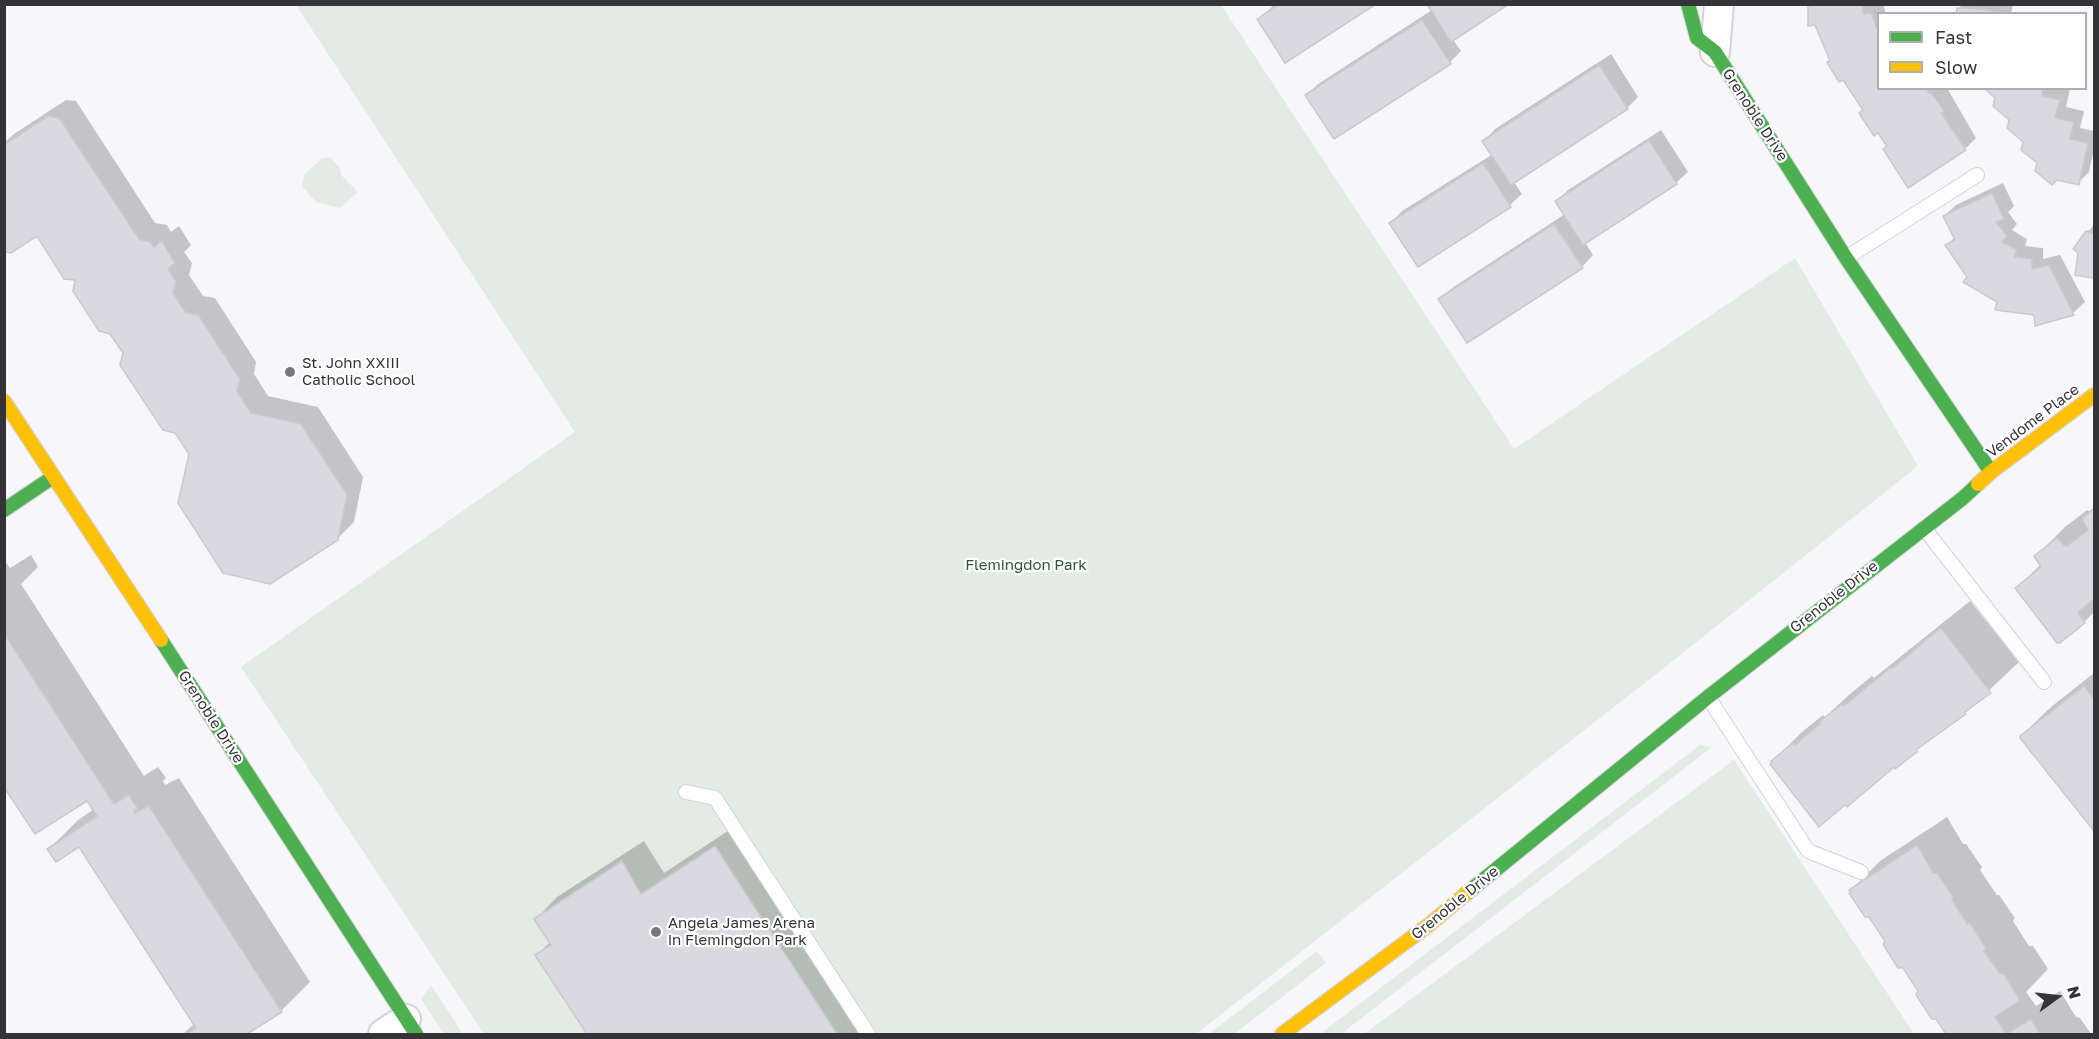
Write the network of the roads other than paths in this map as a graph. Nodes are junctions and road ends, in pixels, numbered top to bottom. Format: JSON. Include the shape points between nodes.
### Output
{"nodes":[{"id":1,"x":1688,"y":4,"type":"edge"},
{"id":2,"x":1719,"y":4,"type":"edge"},
{"id":3,"x":1715,"y":52,"type":"junction"},
{"id":4,"x":1977,"y":175,"type":"dead end"},
{"id":5,"x":1846,"y":258,"type":"junction"},
{"id":6,"x":2094,"y":395,"type":"edge"},
{"id":7,"x":4,"y":401,"type":"edge"},
{"id":8,"x":1991,"y":472,"type":"junction"},
{"id":9,"x":53,"y":477,"type":"junction"},
{"id":10,"x":4,"y":510,"type":"edge"},
{"id":11,"x":1924,"y":528,"type":"junction"},
{"id":12,"x":2044,"y":682,"type":"dead end"},
{"id":13,"x":1708,"y":697,"type":"junction"},
{"id":14,"x":686,"y":792,"type":"dead end"},
{"id":15,"x":1862,"y":872,"type":"dead end"},
{"id":16,"x":411,"y":1027,"type":"edge"},
{"id":17,"x":382,"y":1035,"type":"edge"},
{"id":18,"x":868,"y":1035,"type":"edge"},
{"id":19,"x":1282,"y":1035,"type":"edge"}],
"edges":[{"from":1,"to":3,"type":"street","name":"Grenoble Drive","via":[[1697,38]]},
{"from":2,"to":3,"type":"street","name":"Grenoble Drive"},
{"from":3,"to":5,"type":"street","name":"Grenoble Drive"},
{"from":4,"to":5,"type":"lane"},
{"from":5,"to":8,"type":"street","name":"Grenoble Drive"},
{"from":6,"to":8,"type":"street","name":"Vendome Place"},
{"from":7,"to":9,"type":"street","name":"Grenoble Drive"},
{"from":8,"to":11,"type":"street","name":"Grenoble Drive"},
{"from":9,"to":10,"type":"street"},
{"from":9,"to":16,"type":"street","name":"Grenoble Drive"},
{"from":11,"to":12,"type":"lane"},
{"from":11,"to":13,"type":"street","name":"Grenoble Drive"},
{"from":13,"to":15,"type":"lane","via":[[1808,851]]},
{"from":13,"to":19,"type":"street","name":"Grenoble Drive","via":[[1430,924]]},
{"from":14,"to":18,"type":"lane","via":[[715,798]]},
{"from":16,"to":17,"type":"street"}]}
